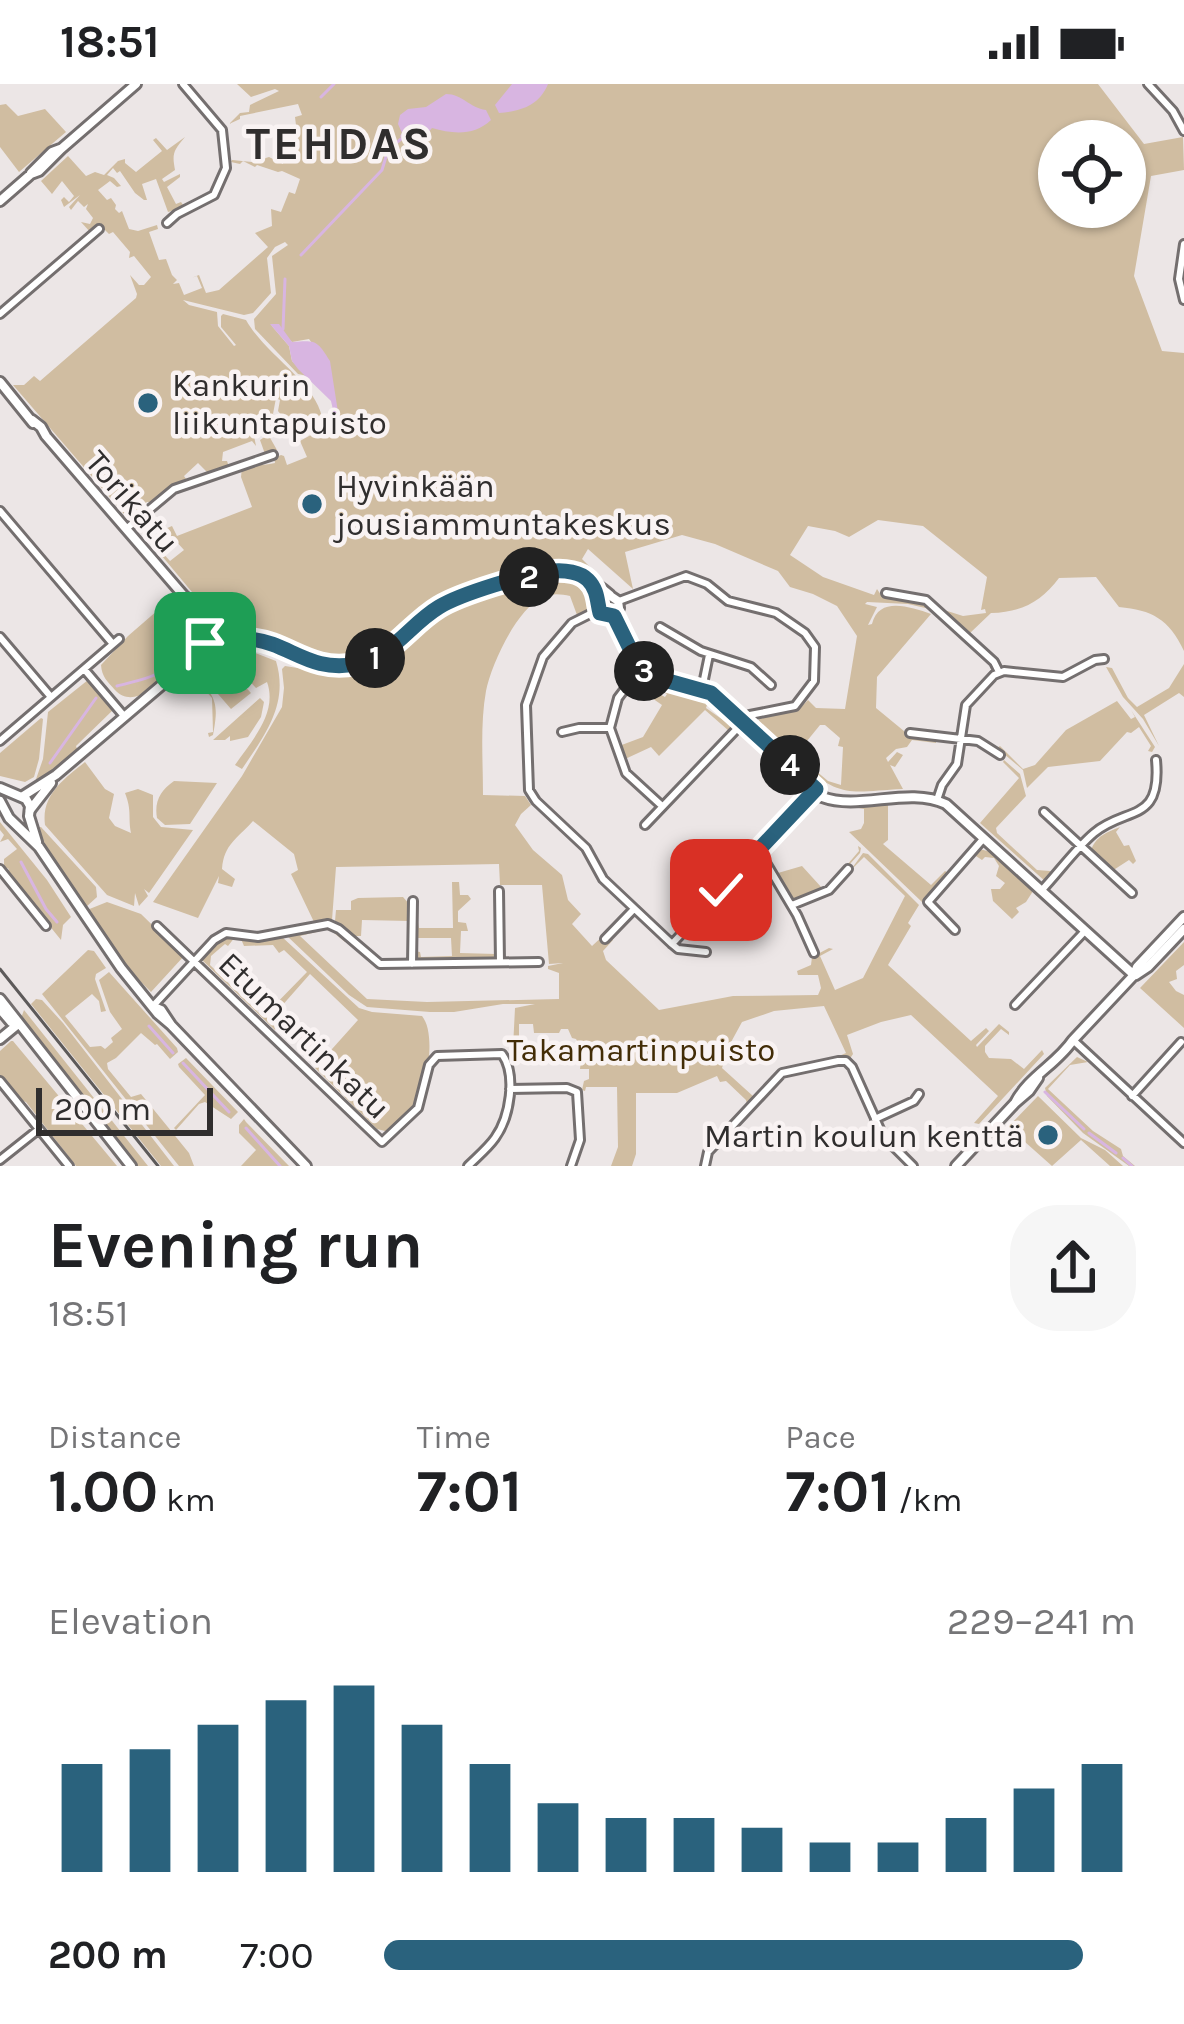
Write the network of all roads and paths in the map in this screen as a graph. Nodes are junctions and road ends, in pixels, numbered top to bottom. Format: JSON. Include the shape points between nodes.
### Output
{"nodes":[{"id":1,"x":136,"y":84,"type":"edge"},
{"id":2,"x":183,"y":84,"type":"edge"},
{"id":3,"x":1148,"y":84,"type":"edge"},
{"id":4,"x":1184,"y":131,"type":"edge"},
{"id":5,"x":0,"y":201,"type":"edge"},
{"id":6,"x":167,"y":223,"type":"dead end"},
{"id":7,"x":99,"y":230,"type":"dead end"},
{"id":8,"x":1184,"y":244,"type":"edge"},
{"id":9,"x":1184,"y":300,"type":"edge"},
{"id":10,"x":0,"y":314,"type":"edge"},
{"id":11,"x":0,"y":382,"type":"edge"},
{"id":12,"x":273,"y":455,"type":"dead end"},
{"id":13,"x":0,"y":512,"type":"edge"},
{"id":14,"x":126,"y":529,"type":"junction"},
{"id":15,"x":588,"y":580,"type":"junction"},
{"id":16,"x":886,"y":592,"type":"dead end"},
{"id":17,"x":184,"y":596,"type":"junction"},
{"id":18,"x":614,"y":598,"type":"junction"},
{"id":19,"x":599,"y":605,"type":"junction"},
{"id":20,"x":614,"y":616,"type":"junction"},
{"id":21,"x":217,"y":623,"type":"junction"},
{"id":22,"x":660,"y":627,"type":"dead end"},
{"id":23,"x":199,"y":630,"type":"junction"},
{"id":24,"x":0,"y":637,"type":"edge"},
{"id":25,"x":253,"y":639,"type":"junction"},
{"id":26,"x":216,"y":644,"type":"junction"},
{"id":27,"x":709,"y":655,"type":"junction"},
{"id":28,"x":1105,"y":659,"type":"dead end"},
{"id":29,"x":184,"y":664,"type":"junction"},
{"id":30,"x":84,"y":669,"type":"junction"},
{"id":31,"x":640,"y":669,"type":"junction"},
{"id":32,"x":999,"y":672,"type":"junction"},
{"id":33,"x":771,"y":685,"type":"dead end"},
{"id":34,"x":702,"y":689,"type":"junction"},
{"id":35,"x":51,"y":697,"type":"junction"},
{"id":36,"x":124,"y":716,"type":"junction"},
{"id":37,"x":743,"y":722,"type":"junction"},
{"id":38,"x":610,"y":728,"type":"junction"},
{"id":39,"x":562,"y":732,"type":"dead end"},
{"id":40,"x":910,"y":733,"type":"dead end"},
{"id":41,"x":960,"y":739,"type":"junction"},
{"id":42,"x":0,"y":741,"type":"edge"},
{"id":43,"x":1000,"y":755,"type":"dead end"},
{"id":44,"x":1156,"y":760,"type":"dead end"},
{"id":45,"x":56,"y":776,"type":"junction"},
{"id":46,"x":0,"y":788,"type":"edge"},
{"id":47,"x":816,"y":789,"type":"junction"},
{"id":48,"x":20,"y":796,"type":"junction"},
{"id":49,"x":938,"y":800,"type":"junction"},
{"id":50,"x":0,"y":801,"type":"edge"},
{"id":51,"x":662,"y":806,"type":"junction"},
{"id":52,"x":1044,"y":812,"type":"dead end"},
{"id":53,"x":30,"y":813,"type":"junction"},
{"id":54,"x":8,"y":815,"type":"junction"},
{"id":55,"x":645,"y":825,"type":"dead end"},
{"id":56,"x":984,"y":838,"type":"junction"},
{"id":57,"x":1082,"y":846,"type":"junction"},
{"id":58,"x":39,"y":847,"type":"junction"},
{"id":59,"x":759,"y":850,"type":"junction"},
{"id":60,"x":0,"y":869,"type":"edge"},
{"id":61,"x":848,"y":869,"type":"dead end"},
{"id":62,"x":499,"y":891,"type":"dead end"},
{"id":63,"x":1041,"y":891,"type":"junction"},
{"id":64,"x":1132,"y":893,"type":"dead end"},
{"id":65,"x":412,"y":901,"type":"dead end"},
{"id":66,"x":792,"y":905,"type":"junction"},
{"id":67,"x":634,"y":909,"type":"junction"},
{"id":68,"x":1184,"y":917,"type":"edge"},
{"id":69,"x":46,"y":926,"type":"dead end"},
{"id":70,"x":157,"y":926,"type":"dead end"},
{"id":71,"x":1184,"y":929,"type":"edge"},
{"id":72,"x":955,"y":930,"type":"dead end"},
{"id":73,"x":1085,"y":931,"type":"junction"},
{"id":74,"x":605,"y":939,"type":"dead end"},
{"id":75,"x":672,"y":944,"type":"junction"},
{"id":76,"x":706,"y":952,"type":"dead end"},
{"id":77,"x":814,"y":953,"type":"dead end"},
{"id":78,"x":194,"y":962,"type":"junction"},
{"id":79,"x":500,"y":962,"type":"junction"},
{"id":80,"x":539,"y":962,"type":"dead end"},
{"id":81,"x":412,"y":964,"type":"junction"},
{"id":82,"x":1134,"y":975,"type":"junction"},
{"id":83,"x":0,"y":1000,"type":"edge"},
{"id":84,"x":153,"y":1006,"type":"junction"},
{"id":85,"x":1015,"y":1006,"type":"dead end"},
{"id":86,"x":0,"y":1009,"type":"edge"},
{"id":87,"x":18,"y":1024,"type":"junction"},
{"id":88,"x":0,"y":1039,"type":"edge"},
{"id":89,"x":1181,"y":1042,"type":"dead end"},
{"id":90,"x":1071,"y":1043,"type":"junction"},
{"id":91,"x":0,"y":1081,"type":"edge"},
{"id":92,"x":510,"y":1089,"type":"junction"},
{"id":93,"x":919,"y":1094,"type":"dead end"},
{"id":94,"x":1132,"y":1096,"type":"junction"},
{"id":95,"x":875,"y":1118,"type":"junction"},
{"id":96,"x":39,"y":1129,"type":"junction"},
{"id":97,"x":1184,"y":1143,"type":"edge"},
{"id":98,"x":0,"y":1160,"type":"edge"},
{"id":99,"x":69,"y":1166,"type":"edge"},
{"id":100,"x":131,"y":1166,"type":"edge"},
{"id":101,"x":306,"y":1166,"type":"edge"},
{"id":102,"x":468,"y":1166,"type":"edge"},
{"id":103,"x":572,"y":1166,"type":"edge"},
{"id":104,"x":705,"y":1166,"type":"edge"},
{"id":105,"x":913,"y":1166,"type":"edge"},
{"id":106,"x":956,"y":1166,"type":"edge"}],
"edges":[{"from":1,"to":5,"type":"street"},
{"from":2,"to":6,"type":"street","via":[[222,130],[226,169],[214,195]]},
{"from":3,"to":4,"type":"street"},
{"from":7,"to":10,"type":"street"},
{"from":8,"to":9,"type":"street"},
{"from":11,"to":14,"type":"street","name":"Torikatu"},
{"from":12,"to":14,"type":"street","via":[[174,489]]},
{"from":13,"to":30,"type":"street","via":[[116,642]]},
{"from":14,"to":17,"type":"street","name":"Torikatu"},
{"from":15,"to":18,"type":"street"},
{"from":15,"to":19,"type":"street"},
{"from":15,"to":25,"type":"street","name":"Torikatu","via":[[554,571],[453,599],[360,664],[315,664]]},
{"from":16,"to":32,"type":"street","via":[[931,604]]},
{"from":17,"to":21,"type":"street","name":"Torikatu"},
{"from":17,"to":23,"type":"street","name":"Torikatu"},
{"from":18,"to":19,"type":"street"},
{"from":18,"to":20,"type":"street"},
{"from":18,"to":37,"type":"street","via":[[686,576],[806,633],[815,647],[813,685],[795,706],[754,712]]},
{"from":19,"to":20,"type":"street"},
{"from":19,"to":67,"type":"street","via":[[543,657],[526,705],[528,781],[536,801]]},
{"from":20,"to":31,"type":"street"},
{"from":21,"to":23,"type":"street"},
{"from":21,"to":25,"type":"street","name":"Torikatu"},
{"from":21,"to":26,"type":"street","via":[[223,635]]},
{"from":22,"to":27,"type":"street"},
{"from":23,"to":26,"type":"street","via":[[202,641]]},
{"from":23,"to":29,"type":"street"},
{"from":24,"to":35,"type":"street"},
{"from":25,"to":26,"type":"street"},
{"from":26,"to":29,"type":"street"},
{"from":27,"to":33,"type":"street","via":[[751,668]]},
{"from":27,"to":34,"type":"street"},
{"from":28,"to":32,"type":"street","via":[[1063,676]]},
{"from":29,"to":36,"type":"street"},
{"from":30,"to":35,"type":"street"},
{"from":30,"to":36,"type":"street"},
{"from":31,"to":34,"type":"street","via":[[651,681]]},
{"from":31,"to":38,"type":"street","via":[[618,698]]},
{"from":32,"to":41,"type":"street","via":[[966,705]]},
{"from":34,"to":37,"type":"street"},
{"from":35,"to":42,"type":"street"},
{"from":36,"to":45,"type":"street"},
{"from":37,"to":47,"type":"street"},
{"from":37,"to":51,"type":"street"},
{"from":38,"to":39,"type":"street"},
{"from":38,"to":51,"type":"street","via":[[626,773]]},
{"from":40,"to":41,"type":"street"},
{"from":41,"to":43,"type":"street"},
{"from":41,"to":49,"type":"street"},
{"from":44,"to":57,"type":"street","via":[[1149,801]]},
{"from":45,"to":48,"type":"street"},
{"from":45,"to":53,"type":"street"},
{"from":46,"to":48,"type":"street"},
{"from":47,"to":49,"type":"street","via":[[838,801]]},
{"from":47,"to":59,"type":"street"},
{"from":48,"to":53,"type":"street"},
{"from":48,"to":54,"type":"street","via":[[8,799]]},
{"from":49,"to":56,"type":"street"},
{"from":50,"to":54,"type":"street"},
{"from":51,"to":55,"type":"street"},
{"from":52,"to":57,"type":"street"},
{"from":53,"to":54,"type":"street","via":[[24,820]]},
{"from":53,"to":58,"type":"street"},
{"from":54,"to":58,"type":"street"},
{"from":56,"to":63,"type":"street"},
{"from":56,"to":72,"type":"street","via":[[928,902]]},
{"from":57,"to":63,"type":"street"},
{"from":57,"to":64,"type":"street"},
{"from":58,"to":84,"type":"street"},
{"from":59,"to":66,"type":"street"},
{"from":59,"to":75,"type":"street"},
{"from":60,"to":69,"type":"street"},
{"from":61,"to":66,"type":"street","via":[[829,890]]},
{"from":62,"to":79,"type":"street"},
{"from":63,"to":73,"type":"street"},
{"from":65,"to":81,"type":"street"},
{"from":66,"to":77,"type":"street"},
{"from":67,"to":74,"type":"street"},
{"from":67,"to":75,"type":"street"},
{"from":68,"to":82,"type":"street"},
{"from":70,"to":78,"type":"street","name":"Etumartinkatu"},
{"from":71,"to":82,"type":"street"},
{"from":73,"to":82,"type":"street"},
{"from":73,"to":85,"type":"street"},
{"from":75,"to":76,"type":"street"},
{"from":78,"to":81,"type":"street","via":[[221,934],[258,937],[325,924],[380,964]]},
{"from":78,"to":84,"type":"street"},
{"from":78,"to":92,"type":"street","name":"Etumartinkatu","via":[[382,1142],[418,1108],[437,1056],[502,1054]]},
{"from":79,"to":80,"type":"street"},
{"from":79,"to":81,"type":"street"},
{"from":82,"to":90,"type":"street"},
{"from":83,"to":87,"type":"street"},
{"from":84,"to":101,"type":"street"},
{"from":86,"to":87,"type":"street"},
{"from":87,"to":88,"type":"street"},
{"from":87,"to":100,"type":"street"},
{"from":89,"to":94,"type":"street"},
{"from":90,"to":94,"type":"street"},
{"from":90,"to":106,"type":"street"},
{"from":91,"to":96,"type":"street"},
{"from":92,"to":102,"type":"street","via":[[499,1132]]},
{"from":92,"to":103,"type":"street","via":[[577,1092],[580,1140]]},
{"from":93,"to":95,"type":"street"},
{"from":94,"to":97,"type":"street"},
{"from":95,"to":104,"type":"street","via":[[846,1061],[787,1071],[708,1152]]},
{"from":95,"to":105,"type":"street"},
{"from":96,"to":98,"type":"street"},
{"from":96,"to":99,"type":"street"}]}
